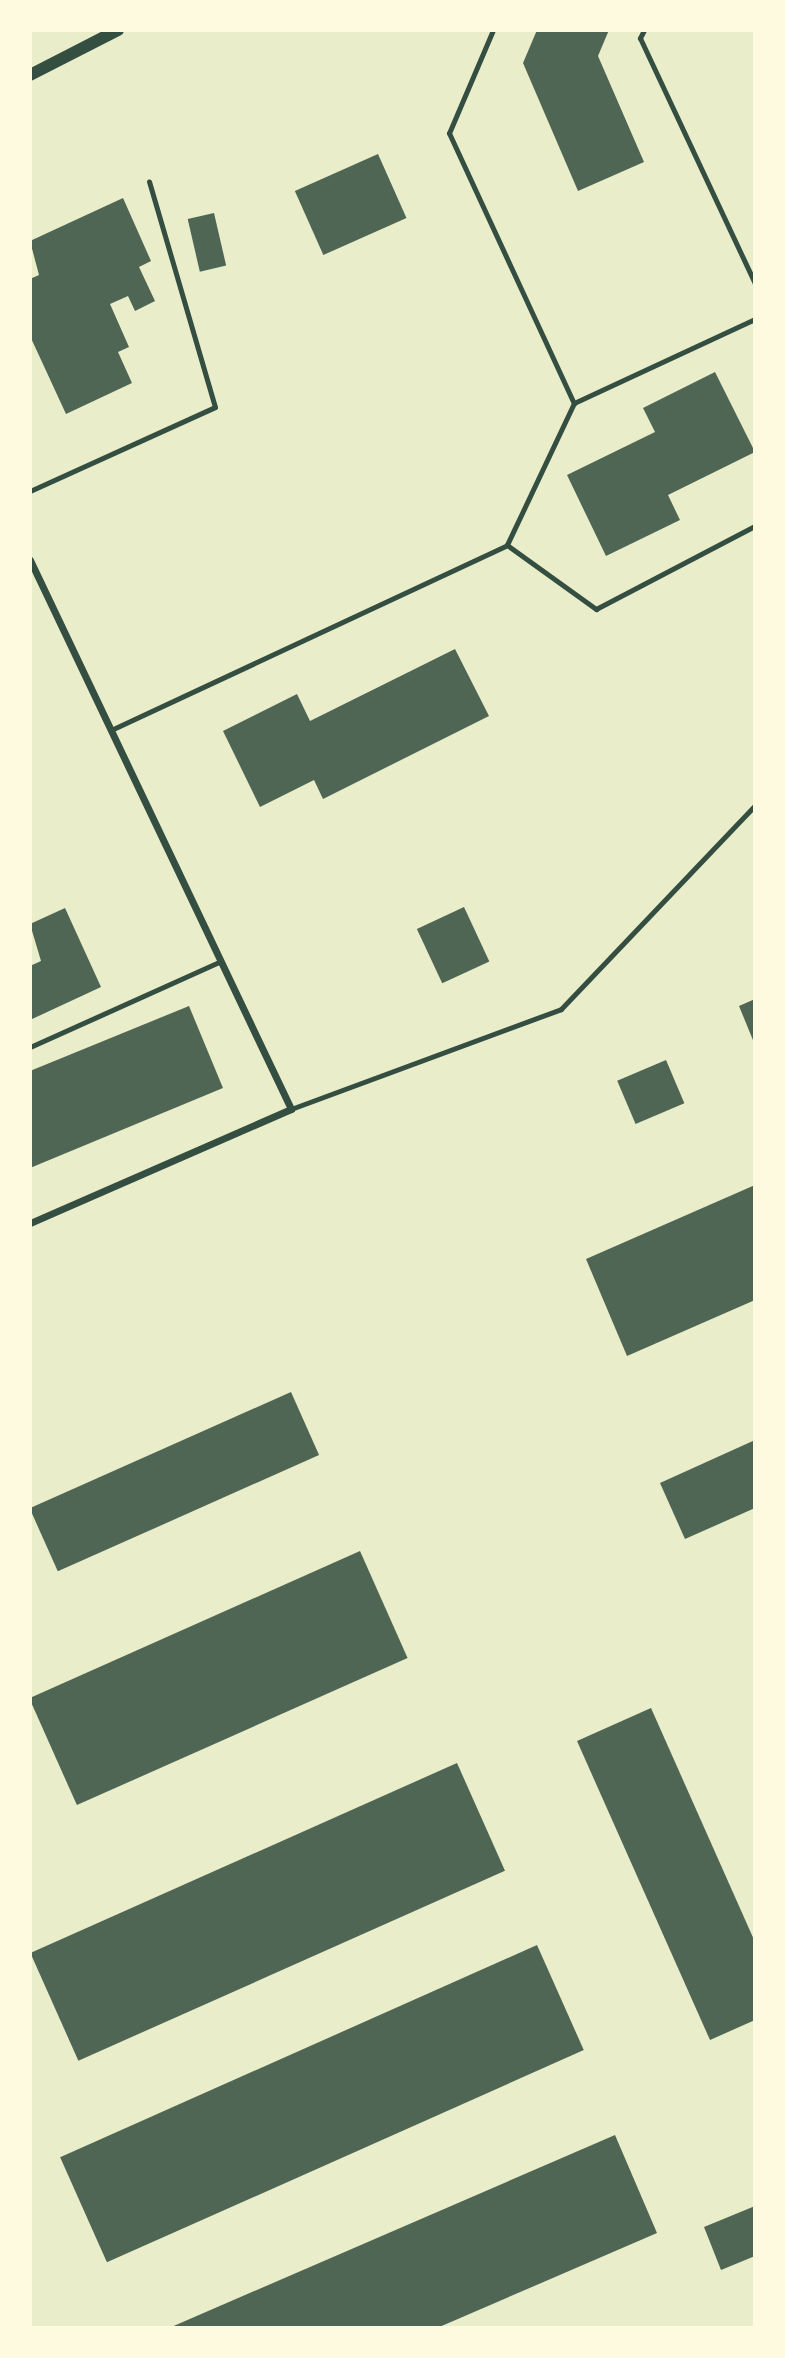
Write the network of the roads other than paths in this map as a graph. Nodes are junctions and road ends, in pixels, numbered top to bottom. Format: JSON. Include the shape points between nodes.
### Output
{"nodes":[{"id":1,"x":118,"y":30,"type":"edge"},
{"id":2,"x":494,"y":30,"type":"edge"},
{"id":3,"x":644,"y":30,"type":"edge"},
{"id":4,"x":30,"y":75,"type":"edge"},
{"id":5,"x":149,"y":181,"type":"dead end"},
{"id":6,"x":755,"y":283,"type":"edge"},
{"id":7,"x":755,"y":318,"type":"edge"},
{"id":8,"x":574,"y":403,"type":"junction"},
{"id":9,"x":30,"y":491,"type":"edge"},
{"id":10,"x":755,"y":526,"type":"edge"},
{"id":11,"x":507,"y":545,"type":"junction"},
{"id":12,"x":30,"y":560,"type":"edge"},
{"id":13,"x":111,"y":730,"type":"junction"},
{"id":14,"x":755,"y":805,"type":"edge"},
{"id":15,"x":221,"y":961,"type":"junction"},
{"id":16,"x":30,"y":1047,"type":"edge"},
{"id":17,"x":291,"y":1109,"type":"junction"},
{"id":18,"x":30,"y":1223,"type":"edge"}],
"edges":[{"from":1,"to":4,"type":"street"},
{"from":2,"to":8,"type":"lane","via":[[449,132]]},
{"from":3,"to":6,"type":"lane","via":[[640,38]]},
{"from":5,"to":9,"type":"lane","via":[[215,407]]},
{"from":7,"to":8,"type":"lane"},
{"from":8,"to":11,"type":"lane"},
{"from":10,"to":11,"type":"lane","via":[[596,609]]},
{"from":11,"to":13,"type":"lane"},
{"from":12,"to":13,"type":"street"},
{"from":13,"to":15,"type":"street"},
{"from":14,"to":17,"type":"lane","via":[[561,1009]]},
{"from":15,"to":16,"type":"lane"},
{"from":15,"to":17,"type":"street"},
{"from":17,"to":18,"type":"street"}]}
